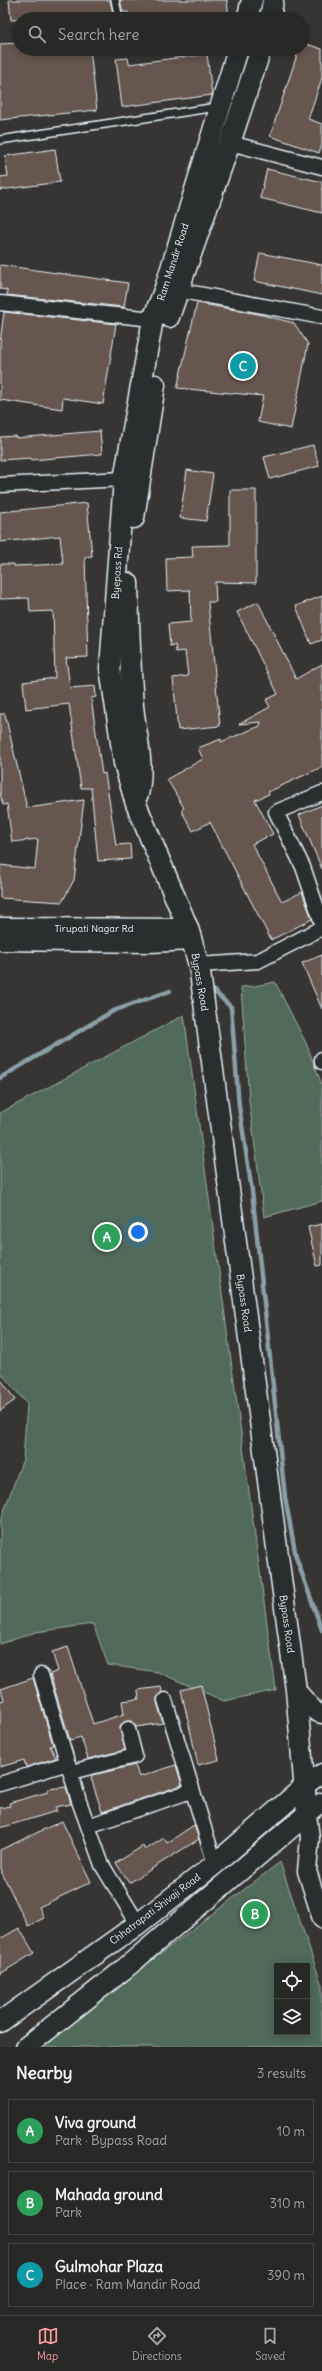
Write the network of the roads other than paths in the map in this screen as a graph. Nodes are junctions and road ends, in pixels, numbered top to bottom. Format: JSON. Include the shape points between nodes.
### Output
{"nodes":[{"id":1,"x":115,"y":0,"type":"edge"},
{"id":2,"x":252,"y":0,"type":"edge"},
{"id":3,"x":273,"y":0,"type":"edge"},
{"id":4,"x":118,"y":12,"type":"edge"},
{"id":5,"x":249,"y":12,"type":"edge"},
{"id":6,"x":271,"y":12,"type":"edge"},
{"id":7,"x":236,"y":56,"type":"edge"},
{"id":8,"x":259,"y":56,"type":"edge"},
{"id":9,"x":222,"y":106,"type":"junction"},
{"id":10,"x":0,"y":140,"type":"edge"},
{"id":11,"x":230,"y":143,"type":"junction"},
{"id":12,"x":322,"y":167,"type":"edge"},
{"id":13,"x":172,"y":289,"type":"junction"},
{"id":14,"x":0,"y":303,"type":"edge"},
{"id":15,"x":322,"y":317,"type":"edge"},
{"id":16,"x":153,"y":319,"type":"junction"},
{"id":17,"x":131,"y":481,"type":"junction"},
{"id":18,"x":0,"y":485,"type":"edge"},
{"id":19,"x":322,"y":793,"type":"edge"},
{"id":20,"x":136,"y":804,"type":"junction"},
{"id":21,"x":322,"y":923,"type":"edge"},
{"id":22,"x":0,"y":927,"type":"edge"},
{"id":23,"x":322,"y":928,"type":"edge"},
{"id":24,"x":189,"y":935,"type":"junction"},
{"id":25,"x":0,"y":941,"type":"edge"},
{"id":26,"x":199,"y":965,"type":"junction"},
{"id":27,"x":41,"y":1675,"type":"dead end"},
{"id":28,"x":296,"y":1690,"type":"junction"},
{"id":29,"x":165,"y":1700,"type":"dead end"},
{"id":30,"x":322,"y":1714,"type":"edge"},
{"id":31,"x":128,"y":1729,"type":"dead end"},
{"id":32,"x":69,"y":1768,"type":"junction"},
{"id":33,"x":322,"y":1773,"type":"edge"},
{"id":34,"x":0,"y":1784,"type":"edge"},
{"id":35,"x":304,"y":1787,"type":"junction"},
{"id":36,"x":191,"y":1792,"type":"junction"},
{"id":37,"x":314,"y":1808,"type":"edge"},
{"id":38,"x":88,"y":1826,"type":"junction"},
{"id":39,"x":316,"y":1844,"type":"edge"},
{"id":40,"x":214,"y":1864,"type":"junction"},
{"id":41,"x":322,"y":1919,"type":"edge"},
{"id":42,"x":138,"y":1924,"type":"junction"},
{"id":43,"x":0,"y":2022,"type":"edge"},
{"id":44,"x":26,"y":2047,"type":"edge"}],
"edges":[{"from":1,"to":4,"type":"lane"},
{"from":2,"to":5,"type":"main road"},
{"from":3,"to":6,"type":"main road"},
{"from":7,"to":9,"type":"main road","name":"Ram Mandir Road"},
{"from":8,"to":11,"type":"main road"},
{"from":9,"to":10,"type":"lane"},
{"from":9,"to":13,"type":"main road","name":"Ram Mandir Road"},
{"from":11,"to":12,"type":"street"},
{"from":11,"to":13,"type":"main road"},
{"from":13,"to":15,"type":"street"},
{"from":13,"to":16,"type":"main road","name":"Ram Mandir Road"},
{"from":13,"to":17,"type":"main road","via":[[167,323]]},
{"from":14,"to":16,"type":"street"},
{"from":16,"to":17,"type":"main road","name":"Ram Mandir Road"},
{"from":17,"to":18,"type":"street"},
{"from":17,"to":20,"type":"main road","via":[[128,572],[131,676],[142,781]]},
{"from":17,"to":20,"type":"main road","name":"Byepass Rd","via":[[110,668],[124,763]]},
{"from":19,"to":21,"type":"street","via":[[276,812],[303,867]]},
{"from":20,"to":24,"type":"main road","name":"Bypass Road"},
{"from":22,"to":24,"type":"street","name":"Tirupati Nagar Rd"},
{"from":23,"to":26,"type":"street","via":[[258,961]]},
{"from":24,"to":25,"type":"street","via":[[149,943]]},
{"from":24,"to":26,"type":"main road","name":"Bypass Road"},
{"from":26,"to":28,"type":"main road","name":"Bypass Road"},
{"from":27,"to":32,"type":"street"},
{"from":28,"to":30,"type":"street","via":[[316,1712]]},
{"from":28,"to":35,"type":"main road","name":"Bypass Road"},
{"from":29,"to":36,"type":"street"},
{"from":31,"to":32,"type":"street","via":[[135,1756]]},
{"from":32,"to":34,"type":"street"},
{"from":32,"to":38,"type":"street"},
{"from":33,"to":35,"type":"street"},
{"from":35,"to":37,"type":"main road","name":"Bypass Road"},
{"from":35,"to":40,"type":"main road","name":"Chhatrapati Shivaji Road"},
{"from":36,"to":38,"type":"street"},
{"from":36,"to":40,"type":"street"},
{"from":37,"to":39,"type":"street"},
{"from":37,"to":44,"type":"main road","via":[[123,1970]]},
{"from":38,"to":42,"type":"street","via":[[102,1864]]},
{"from":39,"to":41,"type":"street","via":[[307,1871]]},
{"from":40,"to":42,"type":"main road","name":"Chhatrapati Shivaji Road"},
{"from":42,"to":43,"type":"main road","name":"Chhatrapati Shivaji Road"}]}
